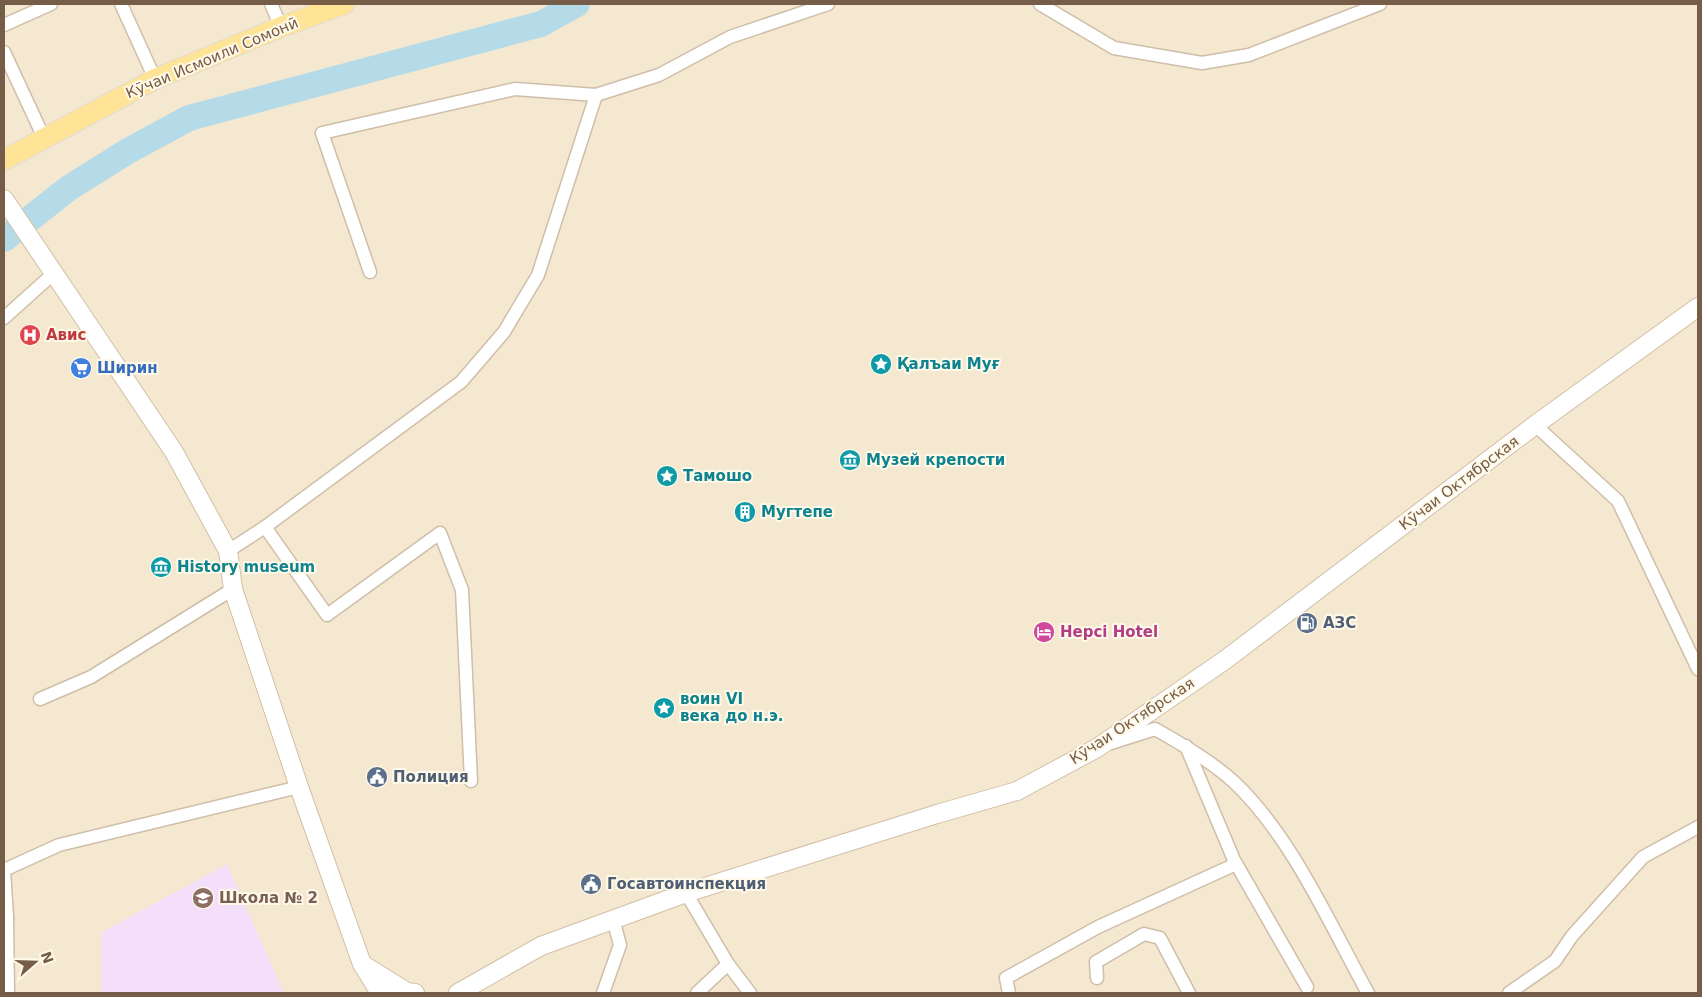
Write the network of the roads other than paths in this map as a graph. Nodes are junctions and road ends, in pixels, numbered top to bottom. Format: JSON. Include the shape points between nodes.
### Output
{"nodes":[{"id":1,"x":51,"y":4,"type":"edge"},
{"id":2,"x":121,"y":4,"type":"edge"},
{"id":3,"x":271,"y":4,"type":"edge"},
{"id":4,"x":344,"y":4,"type":"edge"},
{"id":5,"x":828,"y":4,"type":"edge"},
{"id":6,"x":1040,"y":4,"type":"edge"},
{"id":7,"x":1380,"y":4,"type":"edge"},
{"id":8,"x":4,"y":25,"type":"edge"},
{"id":9,"x":281,"y":27,"type":"junction"},
{"id":10,"x":4,"y":52,"type":"edge"},
{"id":11,"x":155,"y":80,"type":"junction"},
{"id":12,"x":596,"y":95,"type":"junction"},
{"id":13,"x":44,"y":138,"type":"junction"},
{"id":14,"x":4,"y":160,"type":"edge"},
{"id":15,"x":4,"y":199,"type":"edge"},
{"id":16,"x":370,"y":272,"type":"dead end"},
{"id":17,"x":54,"y":273,"type":"junction"},
{"id":18,"x":1698,"y":307,"type":"edge"},
{"id":19,"x":4,"y":318,"type":"edge"},
{"id":20,"x":1535,"y":425,"type":"junction"},
{"id":21,"x":265,"y":527,"type":"junction"},
{"id":22,"x":228,"y":551,"type":"junction"},
{"id":23,"x":233,"y":589,"type":"junction"},
{"id":24,"x":1698,"y":669,"type":"edge"},
{"id":25,"x":40,"y":699,"type":"dead end"},
{"id":26,"x":1186,"y":746,"type":"junction"},
{"id":27,"x":1096,"y":748,"type":"junction"},
{"id":28,"x":471,"y":781,"type":"dead end"},
{"id":29,"x":300,"y":787,"type":"junction"},
{"id":30,"x":1698,"y":827,"type":"edge"},
{"id":31,"x":1236,"y":864,"type":"junction"},
{"id":32,"x":686,"y":893,"type":"junction"},
{"id":33,"x":6,"y":918,"type":"edge"},
{"id":34,"x":613,"y":918,"type":"junction"},
{"id":35,"x":362,"y":964,"type":"junction"},
{"id":36,"x":728,"y":964,"type":"junction"},
{"id":37,"x":1097,"y":978,"type":"dead end"},
{"id":38,"x":1307,"y":986,"type":"dead end"},
{"id":39,"x":8,"y":993,"type":"edge"},
{"id":40,"x":365,"y":993,"type":"edge"},
{"id":41,"x":380,"y":993,"type":"edge"},
{"id":42,"x":415,"y":993,"type":"edge"},
{"id":43,"x":458,"y":993,"type":"edge"},
{"id":44,"x":603,"y":993,"type":"edge"},
{"id":45,"x":696,"y":993,"type":"edge"},
{"id":46,"x":750,"y":993,"type":"edge"},
{"id":47,"x":1010,"y":993,"type":"edge"},
{"id":48,"x":1189,"y":993,"type":"edge"},
{"id":49,"x":1368,"y":993,"type":"edge"},
{"id":50,"x":1509,"y":993,"type":"edge"}],
"edges":[{"from":1,"to":8,"type":"street"},
{"from":2,"to":11,"type":"street"},
{"from":3,"to":9,"type":"street"},
{"from":4,"to":9,"type":"main road","name":"Кӯчаи Исмоили Сомонӣ"},
{"from":5,"to":12,"type":"street","via":[[730,37],[659,75]]},
{"from":6,"to":7,"type":"street","via":[[1114,48],[1202,63],[1248,55]]},
{"from":9,"to":11,"type":"main road","name":"Кӯчаи Исмоили Сомонӣ"},
{"from":10,"to":13,"type":"street"},
{"from":11,"to":13,"type":"main road","name":"Кӯчаи Исмоили Сомонӣ"},
{"from":12,"to":16,"type":"street","via":[[515,89],[322,133]]},
{"from":12,"to":21,"type":"street","via":[[538,275],[504,332],[461,382]]},
{"from":13,"to":14,"type":"main road","name":"Кӯчаи Исмоили Сомонӣ"},
{"from":15,"to":17,"type":"main road"},
{"from":17,"to":19,"type":"street"},
{"from":17,"to":22,"type":"main road","via":[[174,452]]},
{"from":18,"to":20,"type":"main road","name":"Кӯчаи Октябрская"},
{"from":20,"to":24,"type":"street","via":[[1618,502]]},
{"from":20,"to":27,"type":"main road","name":"Кӯчаи Октябрская","via":[[1225,660]]},
{"from":21,"to":22,"type":"street"},
{"from":21,"to":28,"type":"street","via":[[327,614],[440,534],[462,590]]},
{"from":22,"to":23,"type":"main road"},
{"from":23,"to":25,"type":"street","via":[[91,677]]},
{"from":23,"to":29,"type":"main road"},
{"from":26,"to":27,"type":"street","via":[[1155,729]]},
{"from":26,"to":31,"type":"street"},
{"from":26,"to":49,"type":"street","via":[[1233,781],[1264,815],[1287,847]]},
{"from":27,"to":32,"type":"main road","name":"Кӯчаи Октябрская","via":[[1017,791]]},
{"from":29,"to":33,"type":"street","via":[[60,845],[4,870]]},
{"from":29,"to":35,"type":"main road"},
{"from":30,"to":50,"type":"street","via":[[1644,857],[1572,936],[1555,961]]},
{"from":31,"to":38,"type":"street"},
{"from":31,"to":47,"type":"street","via":[[1098,926],[1006,978]]},
{"from":32,"to":34,"type":"main road","name":"Кӯчаи Октябрская"},
{"from":32,"to":36,"type":"street"},
{"from":33,"to":39,"type":"street"},
{"from":34,"to":43,"type":"main road","name":"Кӯчаи Октябрская","via":[[541,946]]},
{"from":34,"to":44,"type":"street","via":[[620,945]]},
{"from":35,"to":40,"type":"main road"},
{"from":35,"to":41,"type":"main road"},
{"from":35,"to":42,"type":"main road","via":[[407,992]]},
{"from":36,"to":45,"type":"street"},
{"from":36,"to":46,"type":"street"},
{"from":37,"to":48,"type":"street","via":[[1096,962],[1144,934],[1160,938]]}]}
